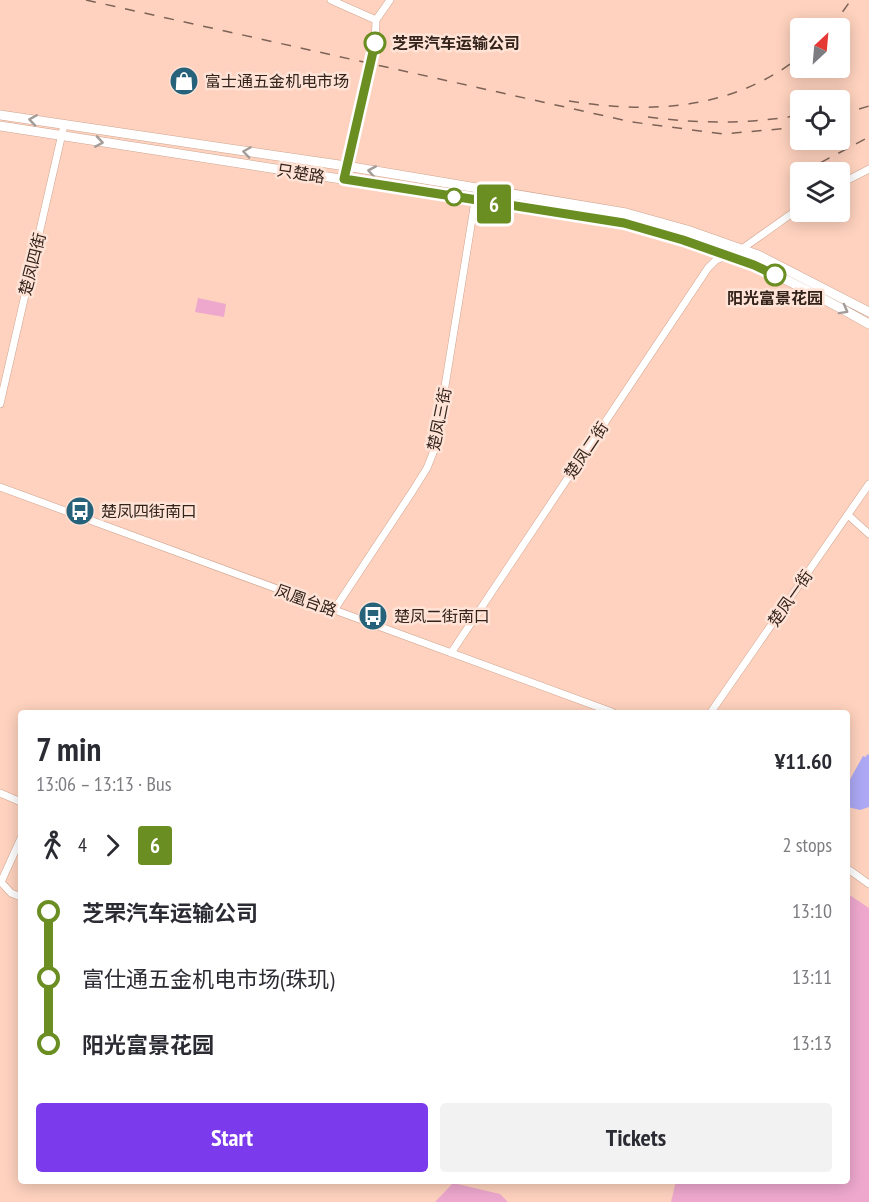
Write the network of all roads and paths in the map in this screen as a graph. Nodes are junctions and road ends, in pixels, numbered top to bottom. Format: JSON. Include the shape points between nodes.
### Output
{"nodes":[{"id":1,"x":331,"y":0,"type":"edge"},
{"id":2,"x":390,"y":0,"type":"edge"},
{"id":3,"x":376,"y":20,"type":"junction"},
{"id":4,"x":0,"y":115,"type":"edge"},
{"id":5,"x":64,"y":125,"type":"junction"},
{"id":6,"x":0,"y":126,"type":"edge"},
{"id":7,"x":63,"y":137,"type":"junction"},
{"id":8,"x":346,"y":166,"type":"junction"},
{"id":9,"x":869,"y":169,"type":"edge"},
{"id":10,"x":344,"y":179,"type":"junction"},
{"id":11,"x":850,"y":179,"type":"edge"},
{"id":12,"x":475,"y":201,"type":"junction"},
{"id":13,"x":790,"y":215,"type":"edge"},
{"id":14,"x":742,"y":249,"type":"junction"},
{"id":15,"x":728,"y":256,"type":"junction"},
{"id":16,"x":869,"y":312,"type":"edge"},
{"id":17,"x":869,"y":324,"type":"edge"},
{"id":18,"x":0,"y":404,"type":"edge"},
{"id":19,"x":869,"y":484,"type":"edge"},
{"id":20,"x":0,"y":487,"type":"edge"},
{"id":21,"x":848,"y":515,"type":"junction"},
{"id":22,"x":869,"y":534,"type":"edge"},
{"id":23,"x":334,"y":610,"type":"junction"},
{"id":24,"x":452,"y":653,"type":"junction"},
{"id":25,"x":607,"y":710,"type":"edge"},
{"id":26,"x":712,"y":710,"type":"edge"},
{"id":27,"x":0,"y":793,"type":"edge"},
{"id":28,"x":18,"y":801,"type":"edge"},
{"id":29,"x":18,"y":845,"type":"edge"},
{"id":30,"x":850,"y":870,"type":"edge"},
{"id":31,"x":869,"y":884,"type":"edge"},
{"id":32,"x":18,"y":896,"type":"edge"}],
"edges":[{"from":1,"to":3,"type":"street"},
{"from":2,"to":3,"type":"street"},
{"from":3,"to":8,"type":"street","bridge":true,"via":[[375,43]]},
{"from":5,"to":4,"type":"main road","name":"只楚路","one_way":true},
{"from":5,"to":7,"type":"street","name":"楚凤四街"},
{"from":8,"to":5,"type":"main road","name":"只楚路","one_way":true},
{"from":6,"to":7,"type":"main road","name":"只楚路"},
{"from":7,"to":10,"type":"main road","name":"只楚路","one_way":true},
{"from":7,"to":18,"type":"street","name":"楚凤四街"},
{"from":8,"to":10,"type":"street"},
{"from":14,"to":8,"type":"main road","name":"只楚路","one_way":true,"via":[[626,213]]},
{"from":9,"to":11,"type":"street"},
{"from":10,"to":12,"type":"main road","name":"只楚路"},
{"from":12,"to":15,"type":"main road","name":"只楚路","via":[[624,223]]},
{"from":12,"to":23,"type":"street","name":"楚凤三街","via":[[435,448],[427,468]]},
{"from":13,"to":14,"type":"street","name":"楚凤二街"},
{"from":14,"to":15,"type":"street","name":"楚凤二街"},
{"from":14,"to":16,"type":"main road","name":"只楚路"},
{"from":15,"to":17,"type":"main road","name":"只楚路","one_way":true,"via":[[754,265]]},
{"from":15,"to":24,"type":"street","name":"楚凤二街","via":[[708,268]]},
{"from":19,"to":21,"type":"street","name":"楚凤一街"},
{"from":20,"to":23,"type":"street","name":"凤凰台路"},
{"from":21,"to":22,"type":"street"},
{"from":21,"to":26,"type":"street","name":"楚凤一街"},
{"from":23,"to":24,"type":"street","name":"凤凰台路"},
{"from":24,"to":25,"type":"street","name":"凤凰台路"},
{"from":27,"to":28,"type":"street"},
{"from":29,"to":32,"type":"street","via":[[1,882]]},
{"from":30,"to":31,"type":"street"}]}
